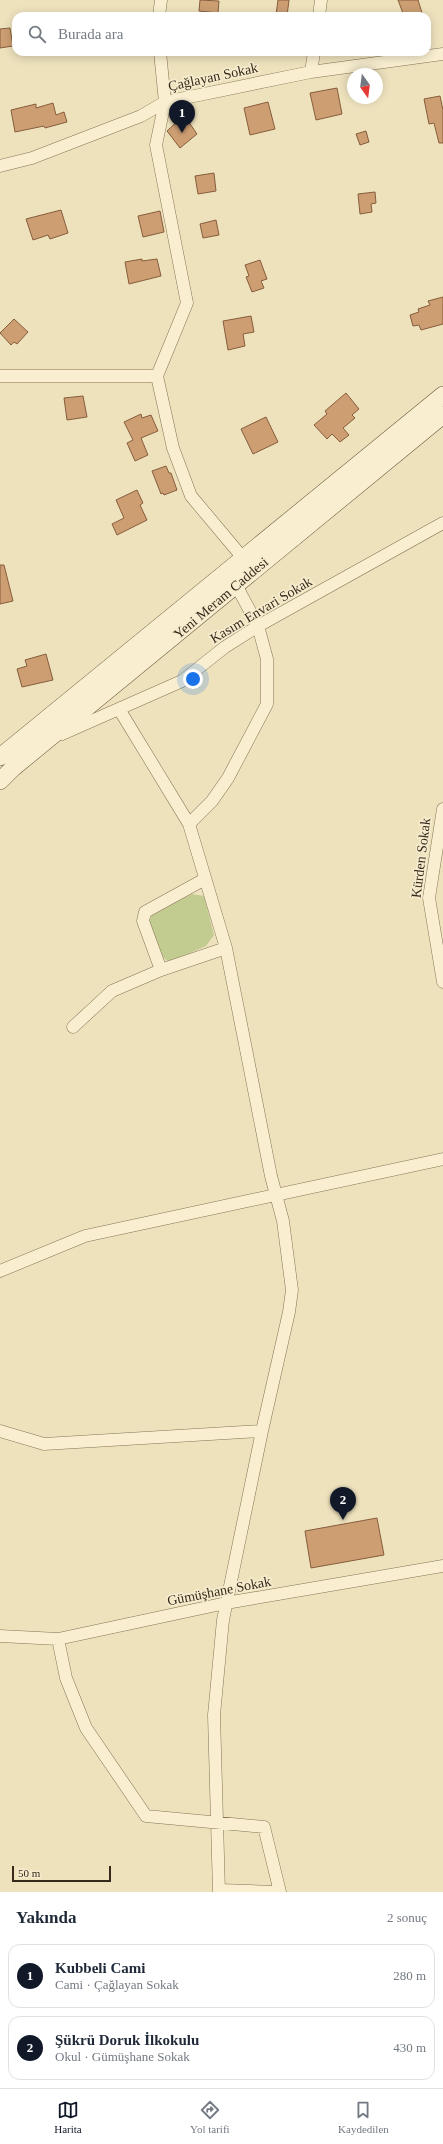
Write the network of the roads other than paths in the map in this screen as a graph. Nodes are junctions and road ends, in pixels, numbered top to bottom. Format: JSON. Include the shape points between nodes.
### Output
{"nodes":[{"id":1,"x":161,"y":0,"type":"edge"},
{"id":2,"x":321,"y":0,"type":"edge"},
{"id":3,"x":160,"y":12,"type":"edge"},
{"id":4,"x":320,"y":12,"type":"edge"},
{"id":5,"x":443,"y":54,"type":"edge"},
{"id":6,"x":160,"y":56,"type":"edge"},
{"id":7,"x":314,"y":56,"type":"edge"},
{"id":8,"x":428,"y":56,"type":"edge"},
{"id":9,"x":431,"y":56,"type":"edge"},
{"id":10,"x":312,"y":72,"type":"junction"},
{"id":11,"x":165,"y":102,"type":"junction"},
{"id":12,"x":0,"y":166,"type":"edge"},
{"id":13,"x":0,"y":376,"type":"edge"},
{"id":14,"x":157,"y":376,"type":"junction"},
{"id":15,"x":443,"y":395,"type":"edge"},
{"id":16,"x":443,"y":415,"type":"edge"},
{"id":17,"x":443,"y":523,"type":"edge"},
{"id":18,"x":243,"y":558,"type":"junction"},
{"id":19,"x":236,"y":585,"type":"junction"},
{"id":20,"x":258,"y":626,"type":"junction"},
{"id":21,"x":119,"y":709,"type":"junction"},
{"id":22,"x":49,"y":739,"type":"junction"},
{"id":23,"x":0,"y":757,"type":"edge"},
{"id":24,"x":0,"y":781,"type":"edge"},
{"id":25,"x":443,"y":809,"type":"edge"},
{"id":26,"x":189,"y":824,"type":"junction"},
{"id":27,"x":206,"y":879,"type":"junction"},
{"id":28,"x":226,"y":948,"type":"junction"},
{"id":29,"x":161,"y":970,"type":"junction"},
{"id":30,"x":443,"y":982,"type":"edge"},
{"id":31,"x":73,"y":1027,"type":"dead end"},
{"id":32,"x":443,"y":1159,"type":"edge"},
{"id":33,"x":277,"y":1196,"type":"junction"},
{"id":34,"x":0,"y":1271,"type":"edge"},
{"id":35,"x":262,"y":1430,"type":"junction"},
{"id":36,"x":0,"y":1431,"type":"edge"},
{"id":37,"x":443,"y":1566,"type":"edge"},
{"id":38,"x":226,"y":1603,"type":"junction"},
{"id":39,"x":0,"y":1636,"type":"edge"},
{"id":40,"x":58,"y":1639,"type":"junction"},
{"id":41,"x":216,"y":1824,"type":"junction"},
{"id":42,"x":220,"y":1891,"type":"edge"},
{"id":43,"x":275,"y":1892,"type":"edge"},
{"id":44,"x":280,"y":1892,"type":"edge"}],
"edges":[{"from":1,"to":3,"type":"street"},
{"from":2,"to":4,"type":"street"},
{"from":5,"to":9,"type":"street","name":"Çağlayan Sokak"},
{"from":6,"to":11,"type":"street"},
{"from":7,"to":10,"type":"street"},
{"from":8,"to":10,"type":"street","name":"Çağlayan Sokak"},
{"from":10,"to":11,"type":"street","name":"Çağlayan Sokak"},
{"from":11,"to":12,"type":"street","name":"Çağlayan Sokak","via":[[141,116],[32,158]]},
{"from":11,"to":14,"type":"street","via":[[156,145],[187,303]]},
{"from":13,"to":14,"type":"street"},
{"from":14,"to":18,"type":"street","via":[[173,448],[191,496]]},
{"from":15,"to":18,"type":"main road","name":"Yeni Meram Caddesi"},
{"from":16,"to":19,"type":"main road","name":"Yeni Meram Caddesi"},
{"from":17,"to":20,"type":"street","name":"Kasım Envari Sokak"},
{"from":18,"to":23,"type":"main road","name":"Yeni Meram Caddesi"},
{"from":19,"to":20,"type":"street"},
{"from":19,"to":22,"type":"main road","name":"Yeni Meram Caddesi"},
{"from":20,"to":21,"type":"street","name":"Kasım Envari Sokak","via":[[225,647],[182,681]]},
{"from":20,"to":26,"type":"street","via":[[266,659],[268,704],[228,778],[212,801]]},
{"from":21,"to":22,"type":"street","name":"Kasım Envari Sokak"},
{"from":21,"to":26,"type":"street"},
{"from":22,"to":24,"type":"main road","name":"Yeni Meram Caddesi"},
{"from":25,"to":30,"type":"street","name":"Kürden Sokak","via":[[429,898]]},
{"from":26,"to":27,"type":"street"},
{"from":27,"to":28,"type":"street"},
{"from":27,"to":29,"type":"street","via":[[145,912],[143,921]]},
{"from":28,"to":29,"type":"street"},
{"from":28,"to":33,"type":"street"},
{"from":29,"to":31,"type":"street","via":[[112,991]]},
{"from":32,"to":33,"type":"street"},
{"from":33,"to":34,"type":"street","via":[[85,1236]]},
{"from":33,"to":35,"type":"street","via":[[292,1290]]},
{"from":35,"to":36,"type":"street","via":[[44,1444]]},
{"from":35,"to":38,"type":"street"},
{"from":37,"to":38,"type":"street","name":"Gümüşhane Sokak"},
{"from":38,"to":40,"type":"street","name":"Gümüşhane Sokak"},
{"from":38,"to":41,"type":"street","via":[[214,1715]]},
{"from":39,"to":40,"type":"street","name":"Gümüşhane Sokak"},
{"from":40,"to":41,"type":"street","via":[[66,1678],[86,1728],[146,1816]]},
{"from":41,"to":42,"type":"street"},
{"from":41,"to":44,"type":"street","via":[[264,1827]]},
{"from":42,"to":43,"type":"street"}]}
